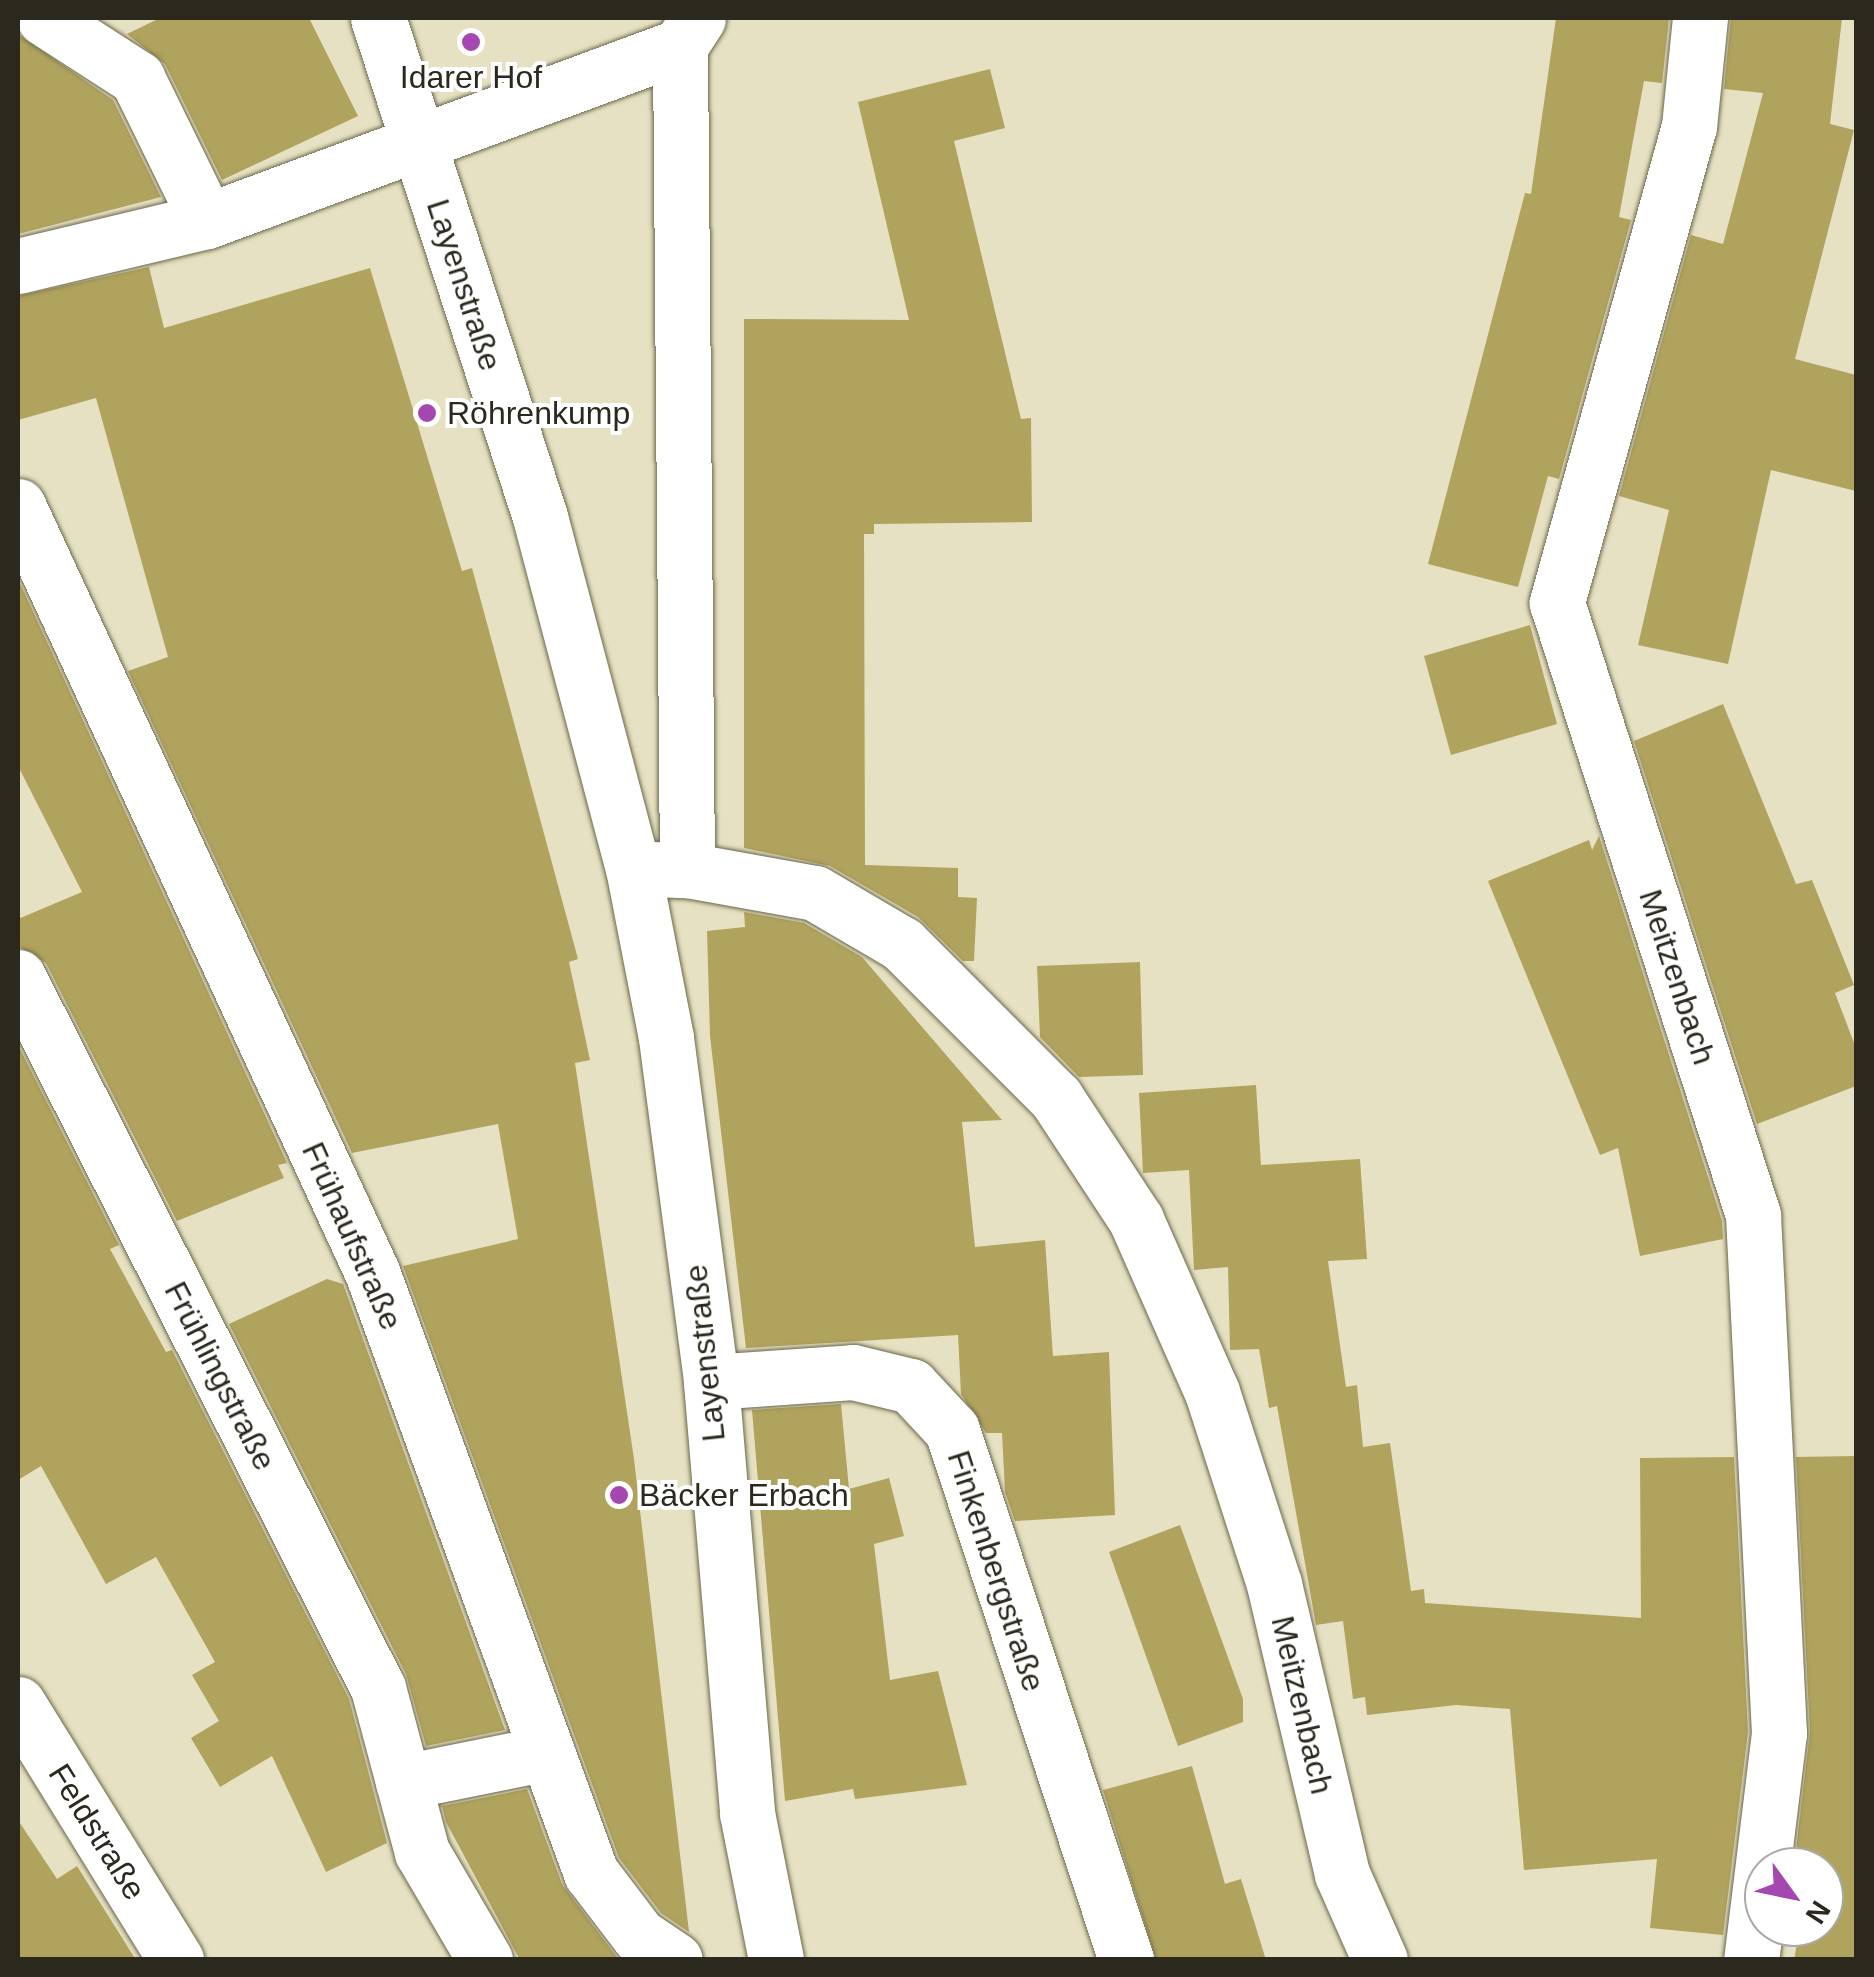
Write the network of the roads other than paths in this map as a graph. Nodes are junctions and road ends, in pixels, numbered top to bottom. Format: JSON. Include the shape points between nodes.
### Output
{"nodes":[{"id":1,"x":44,"y":18,"type":"edge"},
{"id":2,"x":378,"y":18,"type":"edge"},
{"id":3,"x":1700,"y":18,"type":"edge"},
{"id":4,"x":689,"y":32,"type":"edge"},
{"id":5,"x":420,"y":142,"type":"junction"},
{"id":6,"x":207,"y":221,"type":"junction"},
{"id":7,"x":18,"y":266,"type":"edge"},
{"id":8,"x":18,"y":506,"type":"edge"},
{"id":9,"x":36,"y":603,"type":"edge"},
{"id":10,"x":633,"y":868,"type":"junction"},
{"id":11,"x":687,"y":870,"type":"junction"},
{"id":12,"x":18,"y":977,"type":"edge"},
{"id":13,"x":711,"y":1382,"type":"junction"},
{"id":14,"x":18,"y":1704,"type":"edge"},
{"id":15,"x":547,"y":1754,"type":"junction"},
{"id":16,"x":403,"y":1782,"type":"junction"},
{"id":17,"x":759,"y":1957,"type":"edge"},
{"id":18,"x":176,"y":1960,"type":"edge"},
{"id":19,"x":485,"y":1960,"type":"edge"},
{"id":20,"x":676,"y":1960,"type":"edge"},
{"id":21,"x":1126,"y":1960,"type":"edge"},
{"id":22,"x":1380,"y":1960,"type":"edge"},
{"id":23,"x":1752,"y":1960,"type":"edge"}],
"edges":[{"from":1,"to":6,"type":"street","via":[[136,78]]},
{"from":2,"to":5,"type":"street","name":"Layenstraße"},
{"from":3,"to":23,"type":"street","name":"Meitzenbach","via":[[1689,126],[1557,602],[1753,1215],[1779,1733]]},
{"from":4,"to":5,"type":"street"},
{"from":4,"to":11,"type":"street"},
{"from":5,"to":6,"type":"street"},
{"from":5,"to":10,"type":"street","name":"Layenstraße","via":[[540,517]]},
{"from":6,"to":7,"type":"street"},
{"from":8,"to":9,"type":"street","name":"Frühaufstraße"},
{"from":9,"to":15,"type":"street","name":"Frühaufstraße","via":[[372,1272]]},
{"from":10,"to":11,"type":"street"},
{"from":10,"to":13,"type":"street","name":"Layenstraße","via":[[666,1038]]},
{"from":11,"to":22,"type":"street","name":"Meitzenbach","via":[[814,893],[902,944],[1056,1098],[1136,1220],[1218,1410],[1274,1584],[1342,1874]]},
{"from":12,"to":16,"type":"street","name":"Frühlingstraße","via":[[378,1688]]},
{"from":13,"to":17,"type":"street","name":"Layenstraße"},
{"from":13,"to":21,"type":"street","name":"Finkenbergstraße","via":[[852,1372],[911,1386],[952,1430]]},
{"from":14,"to":18,"type":"street","name":"Feldstraße"},
{"from":15,"to":16,"type":"street"},
{"from":15,"to":20,"type":"street","name":"Frühaufstraße","via":[[591,1873],[639,1936]]},
{"from":16,"to":19,"type":"street","name":"Frühlingstraße","via":[[422,1852]]}]}
